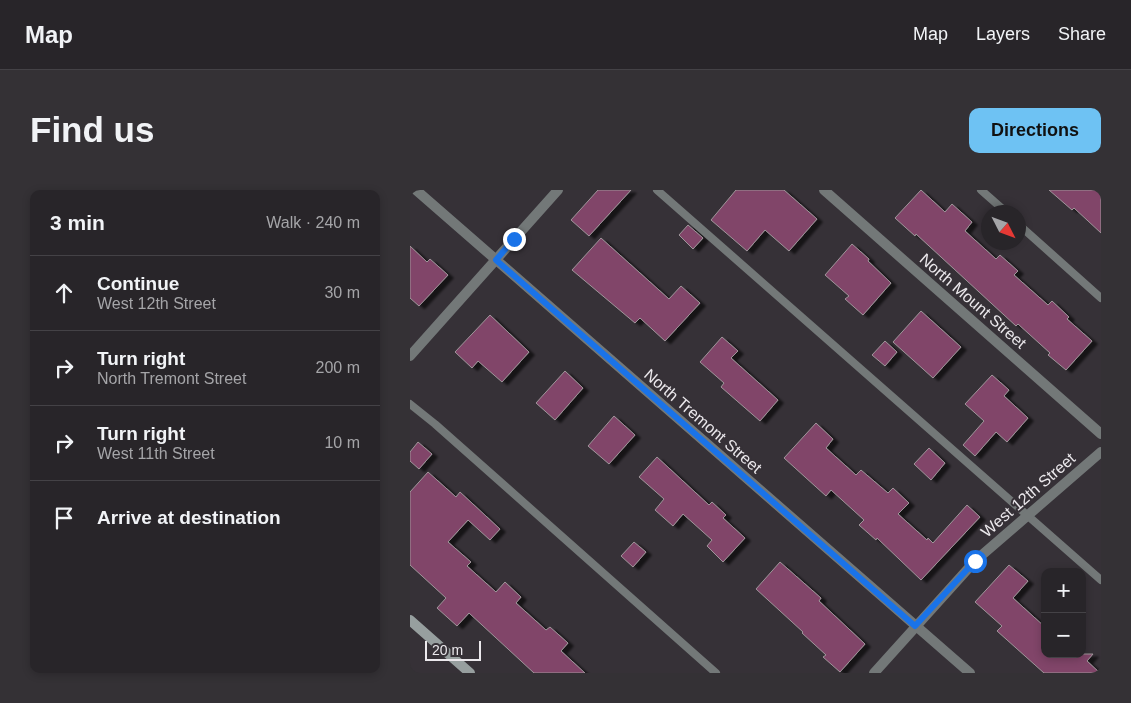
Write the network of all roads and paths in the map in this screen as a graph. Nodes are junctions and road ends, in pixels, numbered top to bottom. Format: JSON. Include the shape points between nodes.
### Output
{"nodes":[{"id":1,"x":416,"y":190,"type":"edge"},
{"id":2,"x":558,"y":190,"type":"edge"},
{"id":3,"x":657,"y":190,"type":"edge"},
{"id":4,"x":824,"y":190,"type":"edge"},
{"id":5,"x":981,"y":190,"type":"edge"},
{"id":6,"x":998,"y":205,"type":"edge"},
{"id":7,"x":1026,"y":231,"type":"edge"},
{"id":8,"x":496,"y":260,"type":"junction"},
{"id":9,"x":1101,"y":298,"type":"edge"},
{"id":10,"x":410,"y":356,"type":"edge"},
{"id":11,"x":410,"y":404,"type":"edge"},
{"id":12,"x":1101,"y":434,"type":"edge"},
{"id":13,"x":1101,"y":452,"type":"edge"},
{"id":14,"x":1027,"y":515,"type":"junction"},
{"id":15,"x":1101,"y":580,"type":"edge"},
{"id":16,"x":410,"y":620,"type":"edge"},
{"id":17,"x":915,"y":626,"type":"junction"},
{"id":18,"x":470,"y":673,"type":"edge"},
{"id":19,"x":716,"y":673,"type":"edge"},
{"id":20,"x":874,"y":673,"type":"edge"},
{"id":21,"x":970,"y":673,"type":"edge"}],
"edges":[{"from":1,"to":8,"type":"street","name":"North Tremont Street"},
{"from":2,"to":8,"type":"street"},
{"from":3,"to":14,"type":"lane"},
{"from":4,"to":12,"type":"street","name":"North Mount Street"},
{"from":5,"to":6,"type":"lane"},
{"from":7,"to":9,"type":"lane"},
{"from":8,"to":10,"type":"street"},
{"from":8,"to":17,"type":"street","name":"North Tremont Street"},
{"from":11,"to":19,"type":"lane"},
{"from":13,"to":14,"type":"street","name":"West 12th Street"},
{"from":14,"to":15,"type":"lane"},
{"from":14,"to":17,"type":"street","name":"West 12th Street","via":[[975,561]]},
{"from":16,"to":18,"type":"street"},
{"from":17,"to":20,"type":"street","name":"West 12th Street"},
{"from":17,"to":21,"type":"street","name":"North Tremont Street"}]}
